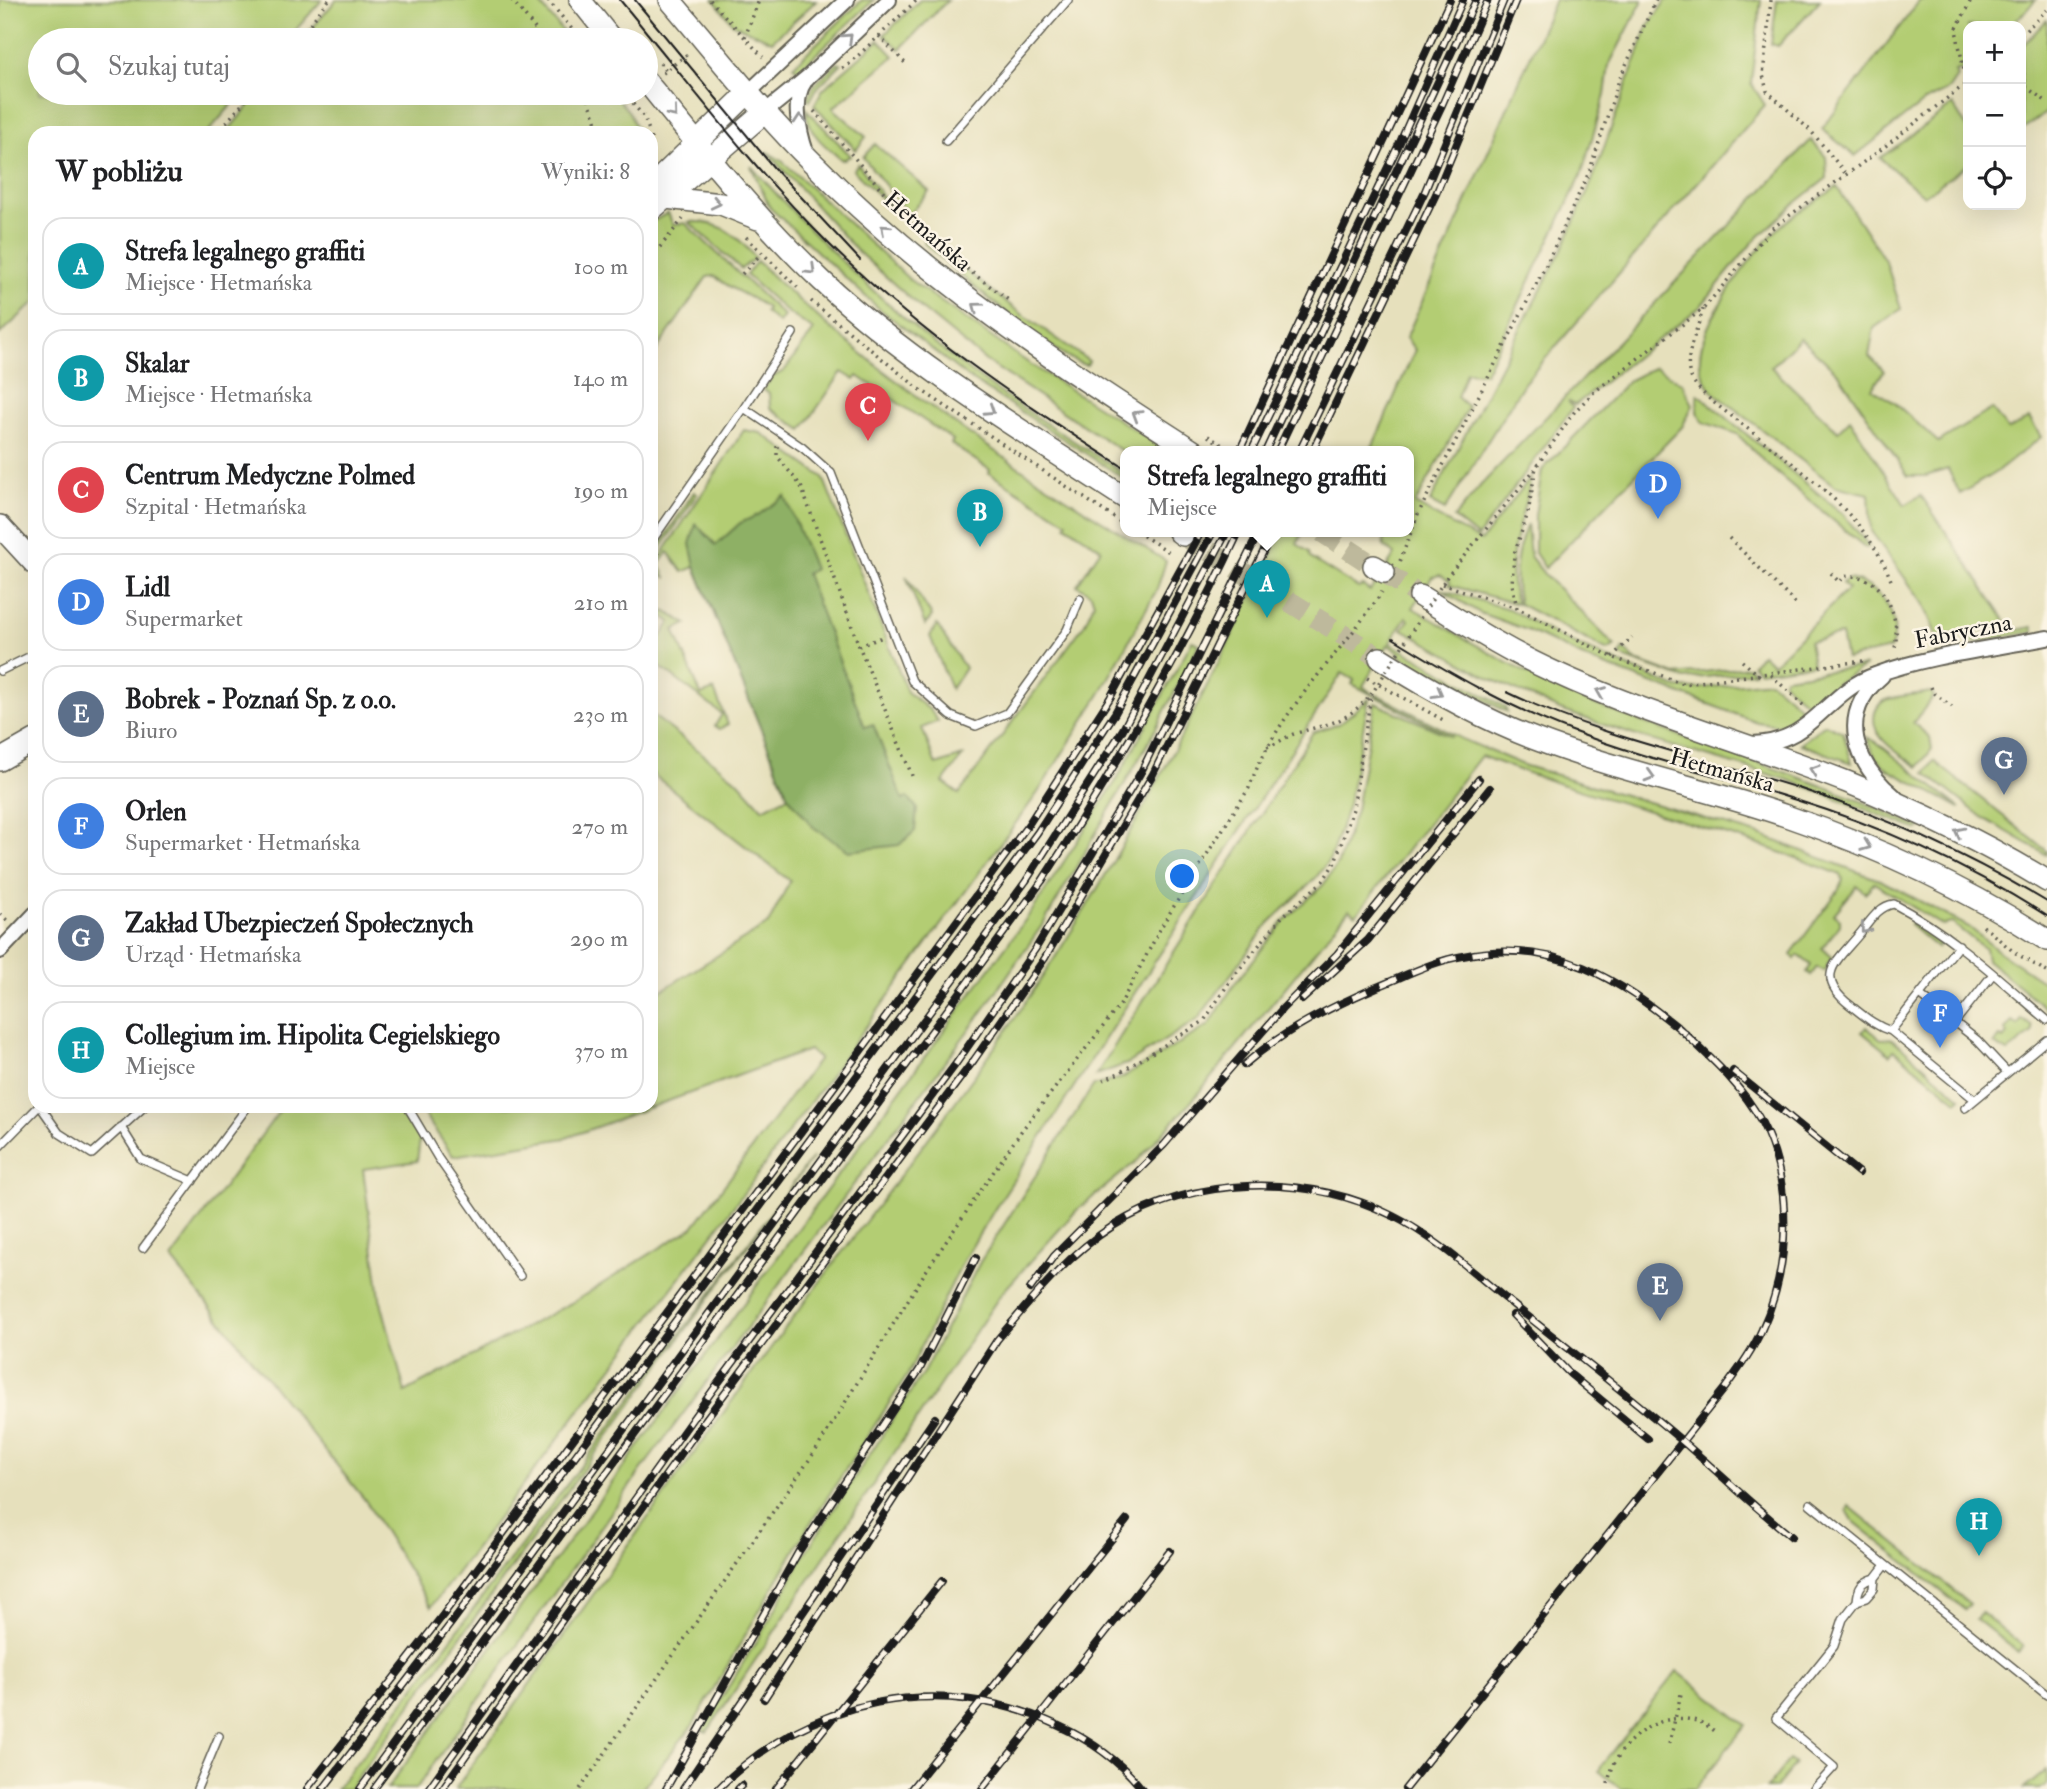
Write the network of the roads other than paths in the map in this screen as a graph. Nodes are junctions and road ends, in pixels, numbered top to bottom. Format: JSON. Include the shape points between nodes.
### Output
{"nodes":[{"id":1,"x":580,"y":0,"type":"edge"},
{"id":2,"x":670,"y":0,"type":"edge"},
{"id":3,"x":847,"y":0,"type":"edge"},
{"id":4,"x":889,"y":0,"type":"edge"},
{"id":5,"x":1068,"y":0,"type":"edge"},
{"id":6,"x":602,"y":28,"type":"edge"},
{"id":7,"x":808,"y":77,"type":"junction"},
{"id":8,"x":748,"y":93,"type":"junction"},
{"id":9,"x":658,"y":96,"type":"edge"},
{"id":10,"x":765,"y":112,"type":"junction"},
{"id":11,"x":946,"y":141,"type":"dead end"},
{"id":12,"x":704,"y":150,"type":"junction"},
{"id":13,"x":811,"y":161,"type":"junction"},
{"id":14,"x":658,"y":197,"type":"edge"},
{"id":15,"x":658,"y":199,"type":"edge"},
{"id":16,"x":764,"y":221,"type":"junction"},
{"id":17,"x":793,"y":333,"type":"dead end"},
{"id":18,"x":744,"y":408,"type":"junction"},
{"id":19,"x":1201,"y":444,"type":"edge"},
{"id":20,"x":1120,"y":495,"type":"edge"},
{"id":21,"x":0,"y":526,"type":"edge"},
{"id":22,"x":658,"y":532,"type":"edge"},
{"id":23,"x":28,"y":556,"type":"edge"},
{"id":24,"x":1420,"y":596,"type":"tunnel mouth"},
{"id":25,"x":1080,"y":599,"type":"dead end"},
{"id":26,"x":2047,"y":638,"type":"edge"},
{"id":27,"x":28,"y":657,"type":"edge"},
{"id":28,"x":1380,"y":658,"type":"tunnel mouth"},
{"id":29,"x":1886,"y":664,"type":"junction"},
{"id":30,"x":0,"y":671,"type":"edge"},
{"id":31,"x":1736,"y":743,"type":"junction"},
{"id":32,"x":28,"y":744,"type":"edge"},
{"id":33,"x":0,"y":760,"type":"edge"},
{"id":34,"x":1922,"y":814,"type":"junction"},
{"id":35,"x":2047,"y":881,"type":"edge"},
{"id":36,"x":28,"y":921,"type":"edge"},
{"id":37,"x":2047,"y":940,"type":"edge"},
{"id":38,"x":1959,"y":945,"type":"junction"},
{"id":39,"x":0,"y":951,"type":"edge"},
{"id":40,"x":1993,"y":974,"type":"junction"},
{"id":41,"x":1920,"y":995,"type":"junction"},
{"id":42,"x":2047,"y":1020,"type":"edge"},
{"id":43,"x":1955,"y":1022,"type":"junction"},
{"id":44,"x":1891,"y":1031,"type":"junction"},
{"id":45,"x":2047,"y":1040,"type":"edge"},
{"id":46,"x":2007,"y":1072,"type":"junction"},
{"id":47,"x":1974,"y":1099,"type":"junction"},
{"id":48,"x":1965,"y":1108,"type":"dead end"},
{"id":49,"x":33,"y":1113,"type":"edge"},
{"id":50,"x":45,"y":1113,"type":"edge"},
{"id":51,"x":137,"y":1113,"type":"edge"},
{"id":52,"x":243,"y":1113,"type":"edge"},
{"id":53,"x":411,"y":1113,"type":"edge"},
{"id":54,"x":121,"y":1127,"type":"junction"},
{"id":55,"x":0,"y":1146,"type":"edge"},
{"id":56,"x":193,"y":1181,"type":"junction"},
{"id":57,"x":143,"y":1248,"type":"dead end"},
{"id":58,"x":520,"y":1276,"type":"dead end"},
{"id":59,"x":1810,"y":1504,"type":"dead end"},
{"id":60,"x":1885,"y":1565,"type":"junction"},
{"id":61,"x":2047,"y":1695,"type":"edge"},
{"id":62,"x":219,"y":1736,"type":"dead end"},
{"id":63,"x":197,"y":1789,"type":"edge"},
{"id":64,"x":1814,"y":1789,"type":"edge"}],
"edges":[{"from":1,"to":6,"type":"main road"},
{"from":2,"to":8,"type":"main road","name":"Hetmańska"},
{"from":3,"to":8,"type":"street"},
{"from":7,"to":4,"type":"street","one_way":true},
{"from":5,"to":11,"type":"lane"},
{"from":7,"to":10,"type":"street"},
{"from":13,"to":7,"type":"street","one_way":true,"via":[[798,109],[801,86]]},
{"from":8,"to":10,"type":"main road","name":"Hetmańska"},
{"from":8,"to":12,"type":"main road"},
{"from":9,"to":12,"type":"main road","one_way":true},
{"from":10,"to":12,"type":"main road"},
{"from":10,"to":13,"type":"main road","name":"Hetmańska"},
{"from":12,"to":14,"type":"main road"},
{"from":12,"to":16,"type":"main road"},
{"from":19,"to":13,"type":"main road","name":"Hetmańska","one_way":true,"via":[[996,321]]},
{"from":15,"to":16,"type":"main road","one_way":true,"via":[[721,204]]},
{"from":16,"to":20,"type":"main road","one_way":true,"via":[[824,282],[905,350]]},
{"from":17,"to":18,"type":"lane"},
{"from":18,"to":22,"type":"lane"},
{"from":18,"to":25,"type":"lane","via":[[803,447],[831,473],[912,681],[951,716],[976,726],[1007,713],[1067,630]]},
{"from":21,"to":23,"type":"main road"},
{"from":31,"to":24,"type":"main road","name":"Hetmańska","one_way":true,"via":[[1552,672]]},
{"from":26,"to":29,"type":"street","name":"Fabryczna"},
{"from":27,"to":30,"type":"lane"},
{"from":28,"to":37,"type":"main road","name":"Hetmańska","one_way":true,"via":[[1436,693],[1535,739],[1786,816],[1888,855],[1973,896]]},
{"from":29,"to":31,"type":"street","name":"Fabryczna","via":[[1795,735]]},
{"from":29,"to":34,"type":"street","name":"Fabryczna","via":[[1865,694],[1855,725],[1857,747],[1874,778]]},
{"from":34,"to":31,"type":"main road","name":"Hetmańska","one_way":true},
{"from":32,"to":33,"type":"main road"},
{"from":35,"to":34,"type":"main road","name":"Hetmańska","one_way":true},
{"from":36,"to":39,"type":"street"},
{"from":38,"to":40,"type":"lane"},
{"from":38,"to":41,"type":"lane"},
{"from":38,"to":44,"type":"lane","one_way":true,"via":[[1930,923],[1890,904],[1881,908],[1834,967],[1830,979],[1834,992]]},
{"from":40,"to":42,"type":"lane"},
{"from":40,"to":43,"type":"lane"},
{"from":41,"to":43,"type":"lane"},
{"from":41,"to":44,"type":"lane"},
{"from":43,"to":46,"type":"lane"},
{"from":44,"to":47,"type":"lane"},
{"from":45,"to":46,"type":"lane"},
{"from":46,"to":47,"type":"lane"},
{"from":47,"to":48,"type":"lane"},
{"from":49,"to":55,"type":"lane"},
{"from":50,"to":54,"type":"lane","via":[[59,1133],[92,1154]]},
{"from":51,"to":54,"type":"lane"},
{"from":52,"to":56,"type":"lane"},
{"from":53,"to":58,"type":"lane"},
{"from":54,"to":56,"type":"lane","via":[[141,1159]]},
{"from":56,"to":57,"type":"lane"},
{"from":59,"to":60,"type":"lane"},
{"from":60,"to":61,"type":"lane"},
{"from":60,"to":64,"type":"lane","via":[[1875,1578],[1874,1589],[1843,1619],[1834,1646],[1776,1718],[1834,1767]]},
{"from":62,"to":63,"type":"lane"}]}
